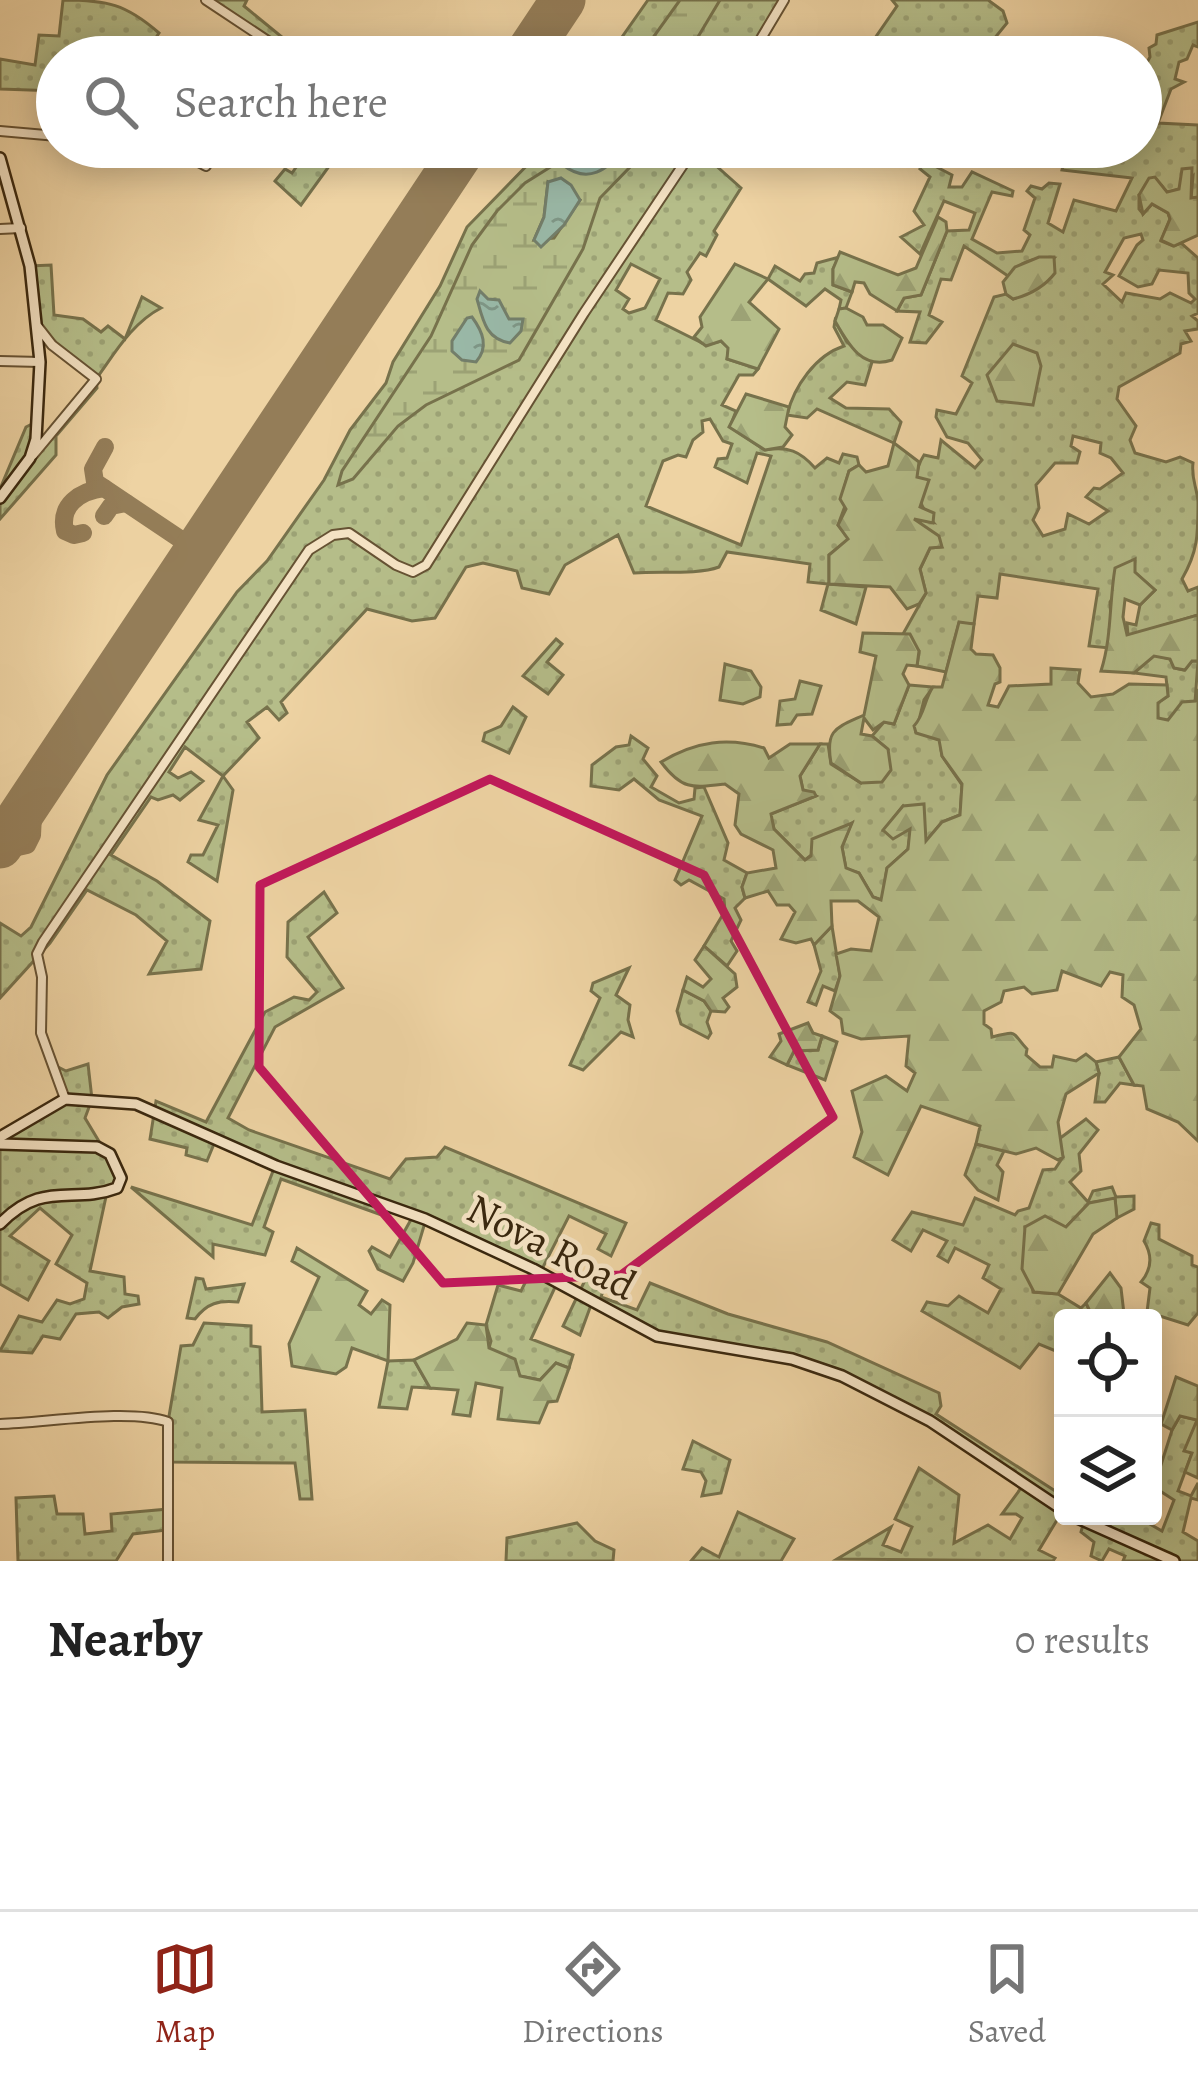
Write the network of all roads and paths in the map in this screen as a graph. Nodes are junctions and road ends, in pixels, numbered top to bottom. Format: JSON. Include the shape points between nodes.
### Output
{"nodes":[{"id":1,"x":206,"y":0,"type":"edge"},
{"id":2,"x":784,"y":0,"type":"edge"},
{"id":3,"x":260,"y":36,"type":"edge"},
{"id":4,"x":763,"y":36,"type":"edge"},
{"id":5,"x":0,"y":131,"type":"edge"},
{"id":6,"x":36,"y":134,"type":"edge"},
{"id":7,"x":0,"y":158,"type":"edge"},
{"id":8,"x":681,"y":168,"type":"edge"},
{"id":9,"x":22,"y":228,"type":"junction"},
{"id":10,"x":0,"y":230,"type":"edge"},
{"id":11,"x":37,"y":326,"type":"junction"},
{"id":12,"x":0,"y":361,"type":"edge"},
{"id":13,"x":40,"y":362,"type":"junction"},
{"id":14,"x":30,"y":458,"type":"junction"},
{"id":15,"x":0,"y":498,"type":"edge"},
{"id":16,"x":65,"y":1099,"type":"junction"},
{"id":17,"x":0,"y":1140,"type":"edge"},
{"id":18,"x":0,"y":1224,"type":"edge"},
{"id":19,"x":0,"y":1424,"type":"edge"},
{"id":20,"x":1054,"y":1504,"type":"edge"},
{"id":21,"x":1093,"y":1525,"type":"edge"},
{"id":22,"x":168,"y":1561,"type":"edge"},
{"id":23,"x":1174,"y":1561,"type":"edge"}],
"edges":[{"from":1,"to":3,"type":"street"},
{"from":2,"to":4,"type":"street"},
{"from":5,"to":6,"type":"street"},
{"from":7,"to":9,"type":"street"},
{"from":8,"to":16,"type":"street","via":[[426,565],[413,572],[396,566],[349,533],[309,550],[43,942],[40,1033]]},
{"from":9,"to":10,"type":"street"},
{"from":9,"to":11,"type":"street"},
{"from":11,"to":13,"type":"street"},
{"from":11,"to":14,"type":"street","via":[[96,380]]},
{"from":12,"to":13,"type":"street"},
{"from":13,"to":14,"type":"street"},
{"from":14,"to":15,"type":"street"},
{"from":16,"to":17,"type":"street"},
{"from":16,"to":20,"type":"street","name":"Nova Road","via":[[121,1101],[164,1114],[276,1166],[446,1228],[657,1336],[792,1359],[842,1376],[930,1421]]},
{"from":17,"to":18,"type":"street","via":[[97,1147],[121,1178],[107,1192],[49,1194]]},
{"from":19,"to":22,"type":"street","via":[[168,1422]]},
{"from":21,"to":23,"type":"street"}]}
